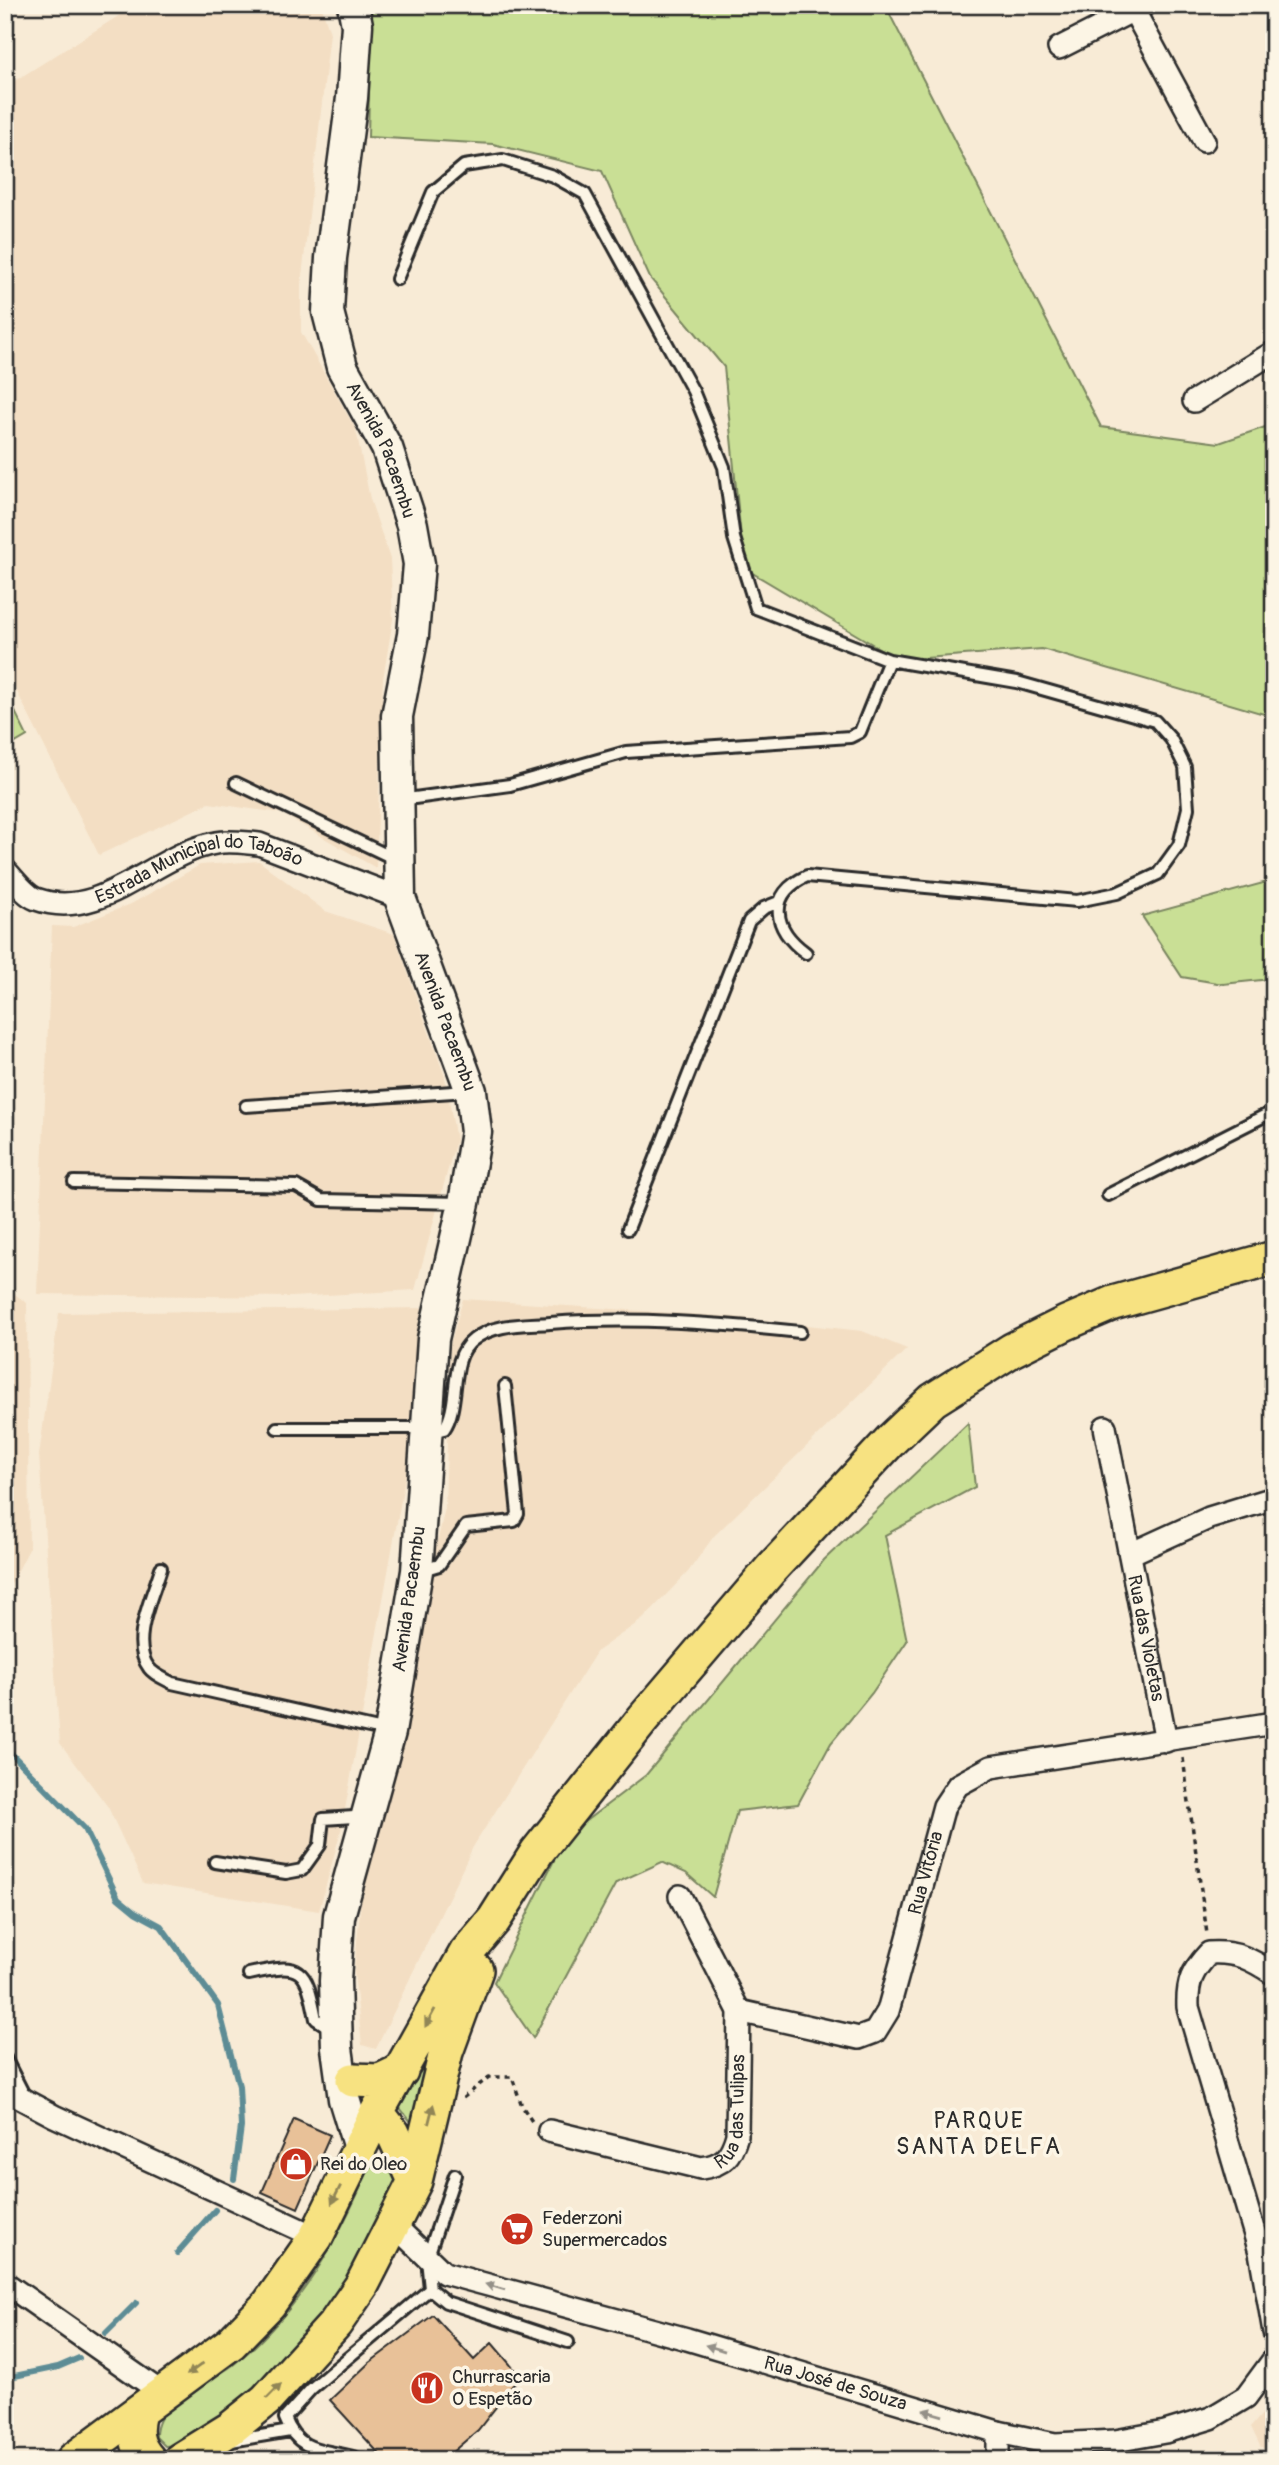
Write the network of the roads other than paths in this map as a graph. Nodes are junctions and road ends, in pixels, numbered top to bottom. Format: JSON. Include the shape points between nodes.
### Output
{"nodes":[{"id":1,"x":353,"y":5,"type":"edge"},
{"id":2,"x":1139,"y":8,"type":"edge"},
{"id":3,"x":1059,"y":48,"type":"dead end"},
{"id":4,"x":1204,"y":141,"type":"dead end"},
{"id":5,"x":397,"y":279,"type":"dead end"},
{"id":6,"x":1274,"y":352,"type":"edge"},
{"id":7,"x":1194,"y":401,"type":"dead end"},
{"id":8,"x":889,"y":660,"type":"junction"},
{"id":9,"x":236,"y":783,"type":"dead end"},
{"id":10,"x":397,"y":801,"type":"junction"},
{"id":11,"x":399,"y":861,"type":"junction"},
{"id":12,"x":5,"y":870,"type":"edge"},
{"id":13,"x":400,"y":898,"type":"junction"},
{"id":14,"x":779,"y":902,"type":"junction"},
{"id":15,"x":806,"y":953,"type":"dead end"},
{"id":16,"x":471,"y":1091,"type":"junction"},
{"id":17,"x":246,"y":1106,"type":"dead end"},
{"id":18,"x":1274,"y":1111,"type":"edge"},
{"id":19,"x":74,"y":1182,"type":"dead end"},
{"id":20,"x":1108,"y":1195,"type":"dead end"},
{"id":21,"x":464,"y":1203,"type":"junction"},
{"id":22,"x":628,"y":1229,"type":"dead end"},
{"id":23,"x":1274,"y":1258,"type":"edge"},
{"id":24,"x":800,"y":1332,"type":"dead end"},
{"id":25,"x":505,"y":1386,"type":"dead end"},
{"id":26,"x":1105,"y":1427,"type":"dead end"},
{"id":27,"x":277,"y":1428,"type":"dead end"},
{"id":28,"x":427,"y":1433,"type":"junction"},
{"id":29,"x":1274,"y":1498,"type":"edge"},
{"id":30,"x":1130,"y":1554,"type":"junction"},
{"id":31,"x":161,"y":1569,"type":"dead end"},
{"id":32,"x":417,"y":1571,"type":"junction"},
{"id":33,"x":1274,"y":1723,"type":"edge"},
{"id":34,"x":390,"y":1732,"type":"junction"},
{"id":35,"x":1173,"y":1740,"type":"junction"},
{"id":36,"x":366,"y":1819,"type":"junction"},
{"id":37,"x":215,"y":1862,"type":"dead end"},
{"id":38,"x":680,"y":1896,"type":"dead end"},
{"id":39,"x":494,"y":1920,"type":"junction"},
{"id":40,"x":1274,"y":1973,"type":"edge"},
{"id":41,"x":249,"y":1974,"type":"dead end"},
{"id":42,"x":739,"y":2011,"type":"junction"},
{"id":43,"x":337,"y":2040,"type":"junction"},
{"id":44,"x":5,"y":2058,"type":"edge"},
{"id":45,"x":401,"y":2071,"type":"junction"},
{"id":46,"x":353,"y":2080,"type":"junction"},
{"id":47,"x":5,"y":2090,"type":"edge"},
{"id":48,"x":28,"y":2102,"type":"junction"},
{"id":49,"x":377,"y":2112,"type":"junction"},
{"id":50,"x":549,"y":2131,"type":"road end"},
{"id":51,"x":359,"y":2148,"type":"junction"},
{"id":52,"x":409,"y":2169,"type":"junction"},
{"id":53,"x":454,"y":2175,"type":"dead end"},
{"id":54,"x":394,"y":2225,"type":"junction"},
{"id":55,"x":316,"y":2237,"type":"junction"},
{"id":56,"x":1267,"y":2258,"type":"edge"},
{"id":57,"x":427,"y":2259,"type":"junction"},
{"id":58,"x":5,"y":2283,"type":"edge"},
{"id":59,"x":430,"y":2289,"type":"junction"},
{"id":60,"x":1274,"y":2332,"type":"edge"},
{"id":61,"x":568,"y":2342,"type":"dead end"},
{"id":62,"x":1274,"y":2359,"type":"edge"},
{"id":63,"x":150,"y":2403,"type":"junction"},
{"id":64,"x":290,"y":2431,"type":"junction"},
{"id":65,"x":998,"y":2432,"type":"junction"},
{"id":66,"x":191,"y":2453,"type":"edge"},
{"id":67,"x":73,"y":2460,"type":"edge"},
{"id":68,"x":149,"y":2460,"type":"edge"},
{"id":69,"x":362,"y":2460,"type":"edge"},
{"id":70,"x":999,"y":2460,"type":"edge"}],
"edges":[{"from":1,"to":10,"type":"street","name":"Avenida Pacaembu","via":[[358,25],[328,312],[342,368],[387,448],[412,525],[419,564],[413,635],[397,716]]},
{"from":2,"to":3,"type":"street"},
{"from":2,"to":4,"type":"street"},
{"from":5,"to":8,"type":"lane","via":[[433,192],[464,166],[503,160],[553,176],[585,194],[698,403],[724,467],[734,538],[752,604]]},
{"from":6,"to":7,"type":"street"},
{"from":8,"to":10,"type":"lane","via":[[860,732],[850,737],[626,752],[510,785]]},
{"from":8,"to":14,"type":"lane","via":[[1017,682],[1155,721],[1171,738],[1185,767],[1188,808],[1179,845],[1158,874],[1117,893],[1077,901],[807,876],[791,884]]},
{"from":9,"to":11,"type":"lane"},
{"from":10,"to":11,"type":"street","name":"Avenida Pacaembu"},
{"from":11,"to":13,"type":"street","name":"Avenida Pacaembu"},
{"from":12,"to":13,"type":"street","name":"Estrada Municipal do Taboão","via":[[34,899],[65,904],[104,896],[188,852],[234,842],[258,844]]},
{"from":13,"to":16,"type":"street","name":"Avenida Pacaembu"},
{"from":14,"to":15,"type":"lane","via":[[781,927],[790,942]]},
{"from":14,"to":22,"type":"lane","via":[[749,921]]},
{"from":16,"to":17,"type":"lane"},
{"from":16,"to":21,"type":"street","name":"Avenida Pacaembu","via":[[476,1132]]},
{"from":18,"to":20,"type":"lane"},
{"from":19,"to":21,"type":"lane","via":[[296,1186],[321,1200]]},
{"from":21,"to":28,"type":"street","name":"Avenida Pacaembu","via":[[433,1339]]},
{"from":23,"to":39,"type":"main road","via":[[1113,1303],[1012,1350],[933,1400],[771,1569],[643,1719],[537,1852]]},
{"from":24,"to":28,"type":"lane","via":[[701,1321],[607,1319],[497,1327],[471,1340],[460,1363],[453,1418],[444,1429]]},
{"from":25,"to":32,"type":"lane","via":[[518,1514],[514,1521],[466,1526],[439,1565]]},
{"from":26,"to":30,"type":"street","name":"Rua das Violetas"},
{"from":27,"to":28,"type":"lane","via":[[413,1428]]},
{"from":28,"to":32,"type":"street","name":"Avenida Pacaembu"},
{"from":29,"to":30,"type":"street","via":[[1209,1518]]},
{"from":30,"to":35,"type":"street","name":"Rua das Violetas"},
{"from":31,"to":34,"type":"lane","via":[[141,1638],[142,1655],[150,1670],[172,1683]]},
{"from":32,"to":34,"type":"street","name":"Avenida Pacaembu"},
{"from":33,"to":35,"type":"street"},
{"from":34,"to":36,"type":"street","name":"Avenida Pacaembu"},
{"from":35,"to":42,"type":"street","name":"Rua Vitória","via":[[1016,1762],[958,1785],[944,1806],[888,2011],[875,2032],[859,2038]]},
{"from":36,"to":37,"type":"lane","via":[[323,1819],[320,1845],[302,1870],[286,1873]]},
{"from":36,"to":43,"type":"street","name":"Avenida Pacaembu","via":[[339,1916]]},
{"from":38,"to":42,"type":"street","name":"Rua das Tulipas"},
{"from":39,"to":45,"type":"main road","one_way":true,"via":[[466,1953]]},
{"from":52,"to":39,"type":"main road","one_way":true},
{"from":40,"to":56,"type":"street","via":[[1229,1951],[1209,1953],[1187,1985],[1188,2007]]},
{"from":41,"to":43,"type":"lane","via":[[279,1968],[299,1971],[309,1982],[316,2019]]},
{"from":42,"to":50,"type":"street","name":"Rua das Tulipas","via":[[737,2135],[731,2154],[722,2162],[701,2168]]},
{"from":43,"to":46,"type":"street"},
{"from":43,"to":51,"type":"street","name":"Avenida Pacaembu","via":[[344,2099]]},
{"from":44,"to":48,"type":"lane"},
{"from":45,"to":46,"type":"main road","via":[[380,2081]]},
{"from":45,"to":49,"type":"main road"},
{"from":46,"to":49,"type":"street"},
{"from":47,"to":48,"type":"street"},
{"from":48,"to":55,"type":"street"},
{"from":49,"to":51,"type":"main road"},
{"from":49,"to":52,"type":"main road","via":[[393,2133]]},
{"from":51,"to":52,"type":"main road","via":[[382,2148]]},
{"from":51,"to":55,"type":"main road","one_way":true},
{"from":52,"to":54,"type":"main road"},
{"from":53,"to":57,"type":"lane"},
{"from":54,"to":57,"type":"street","name":"Rua José de Souza"},
{"from":66,"to":54,"type":"main road","one_way":true,"via":[[239,2422],[299,2367],[362,2285]]},
{"from":55,"to":63,"type":"main road","one_way":true,"via":[[269,2304],[231,2343]]},
{"from":56,"to":60,"type":"street"},
{"from":57,"to":59,"type":"lane"},
{"from":65,"to":57,"type":"street","name":"Rua José de Souza","one_way":true,"via":[[687,2339],[444,2273]]},
{"from":58,"to":63,"type":"street"},
{"from":59,"to":61,"type":"lane","via":[[446,2302]]},
{"from":59,"to":64,"type":"lane","via":[[311,2389],[285,2418]]},
{"from":62,"to":65,"type":"street","name":"Rua José de Souza","via":[[1247,2397],[1211,2418],[1165,2432],[1115,2441],[1055,2444]]},
{"from":63,"to":67,"type":"main road"},
{"from":63,"to":68,"type":"main road","via":[[135,2433]]},
{"from":64,"to":66,"type":"lane"},
{"from":64,"to":69,"type":"lane","via":[[314,2451]]},
{"from":65,"to":70,"type":"street"}]}
